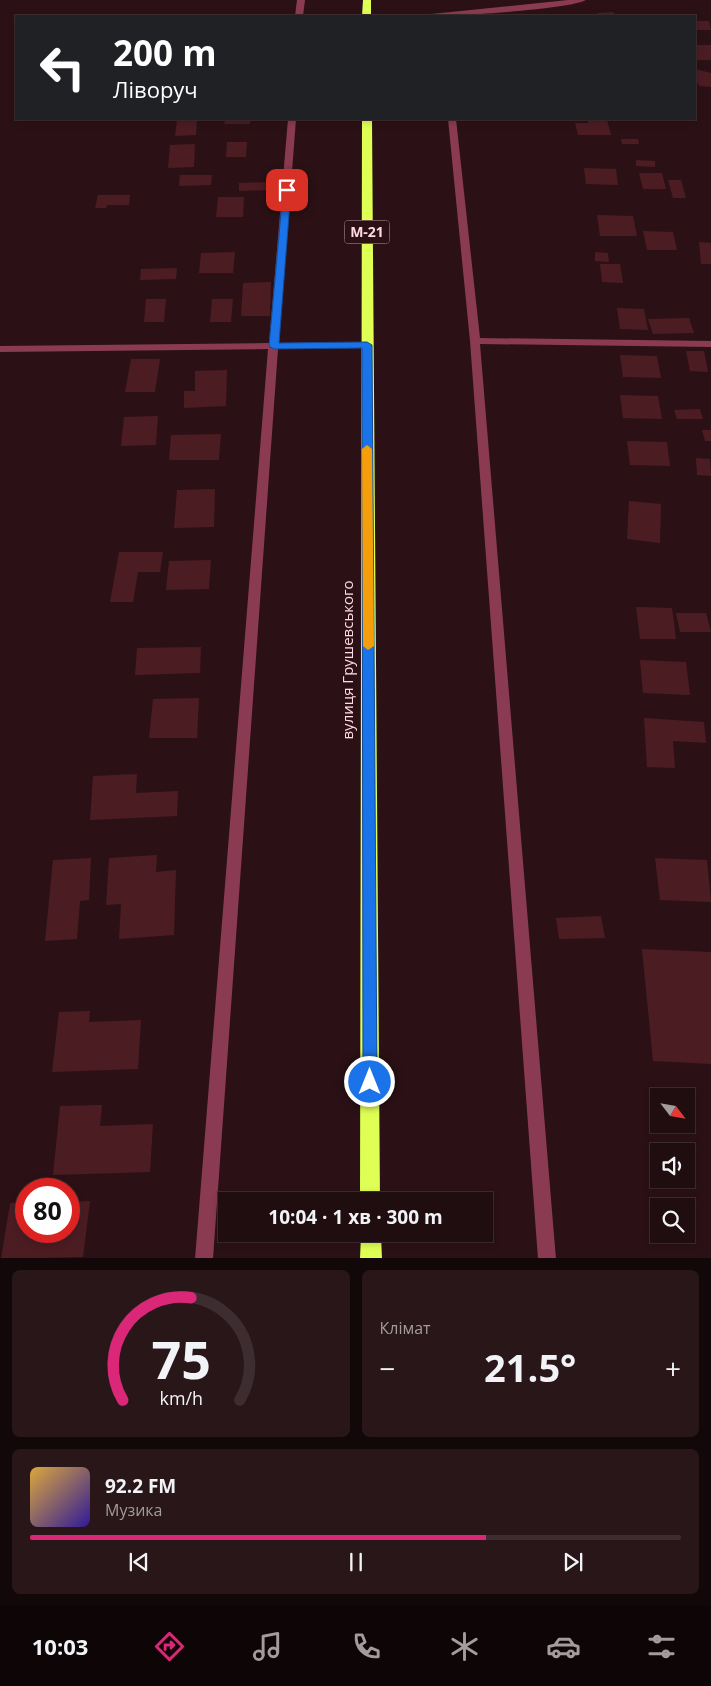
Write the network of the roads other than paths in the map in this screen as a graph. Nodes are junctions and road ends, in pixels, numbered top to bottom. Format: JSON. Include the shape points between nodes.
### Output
{"nodes":[{"id":1,"x":301,"y":0,"type":"edge"},
{"id":2,"x":367,"y":0,"type":"edge"},
{"id":3,"x":582,"y":0,"type":"edge"},
{"id":4,"x":300,"y":15,"type":"edge"},
{"id":5,"x":367,"y":15,"type":"edge"},
{"id":6,"x":441,"y":15,"type":"edge"},
{"id":7,"x":292,"y":120,"type":"edge"},
{"id":8,"x":367,"y":120,"type":"edge"},
{"id":9,"x":452,"y":120,"type":"edge"},
{"id":10,"x":475,"y":341,"type":"junction"},
{"id":11,"x":711,"y":344,"type":"edge"},
{"id":12,"x":367,"y":345,"type":"junction"},
{"id":13,"x":274,"y":346,"type":"junction"},
{"id":14,"x":0,"y":349,"type":"edge"},
{"id":15,"x":370,"y":1192,"type":"edge"},
{"id":16,"x":371,"y":1242,"type":"edge"},
{"id":17,"x":204,"y":1258,"type":"edge"},
{"id":18,"x":371,"y":1258,"type":"edge"},
{"id":19,"x":547,"y":1258,"type":"edge"}],
"edges":[{"from":1,"to":4,"type":"street"},
{"from":2,"to":5,"type":"highway"},
{"from":3,"to":6,"type":"street"},
{"from":7,"to":13,"type":"street"},
{"from":8,"to":12,"type":"highway","name":"вулиця Грушевського","number":"М-21"},
{"from":9,"to":10,"type":"street"},
{"from":10,"to":11,"type":"street"},
{"from":10,"to":19,"type":"street"},
{"from":12,"to":13,"type":"street"},
{"from":12,"to":15,"type":"highway","name":"вулиця Грушевського","number":"М-21"},
{"from":13,"to":14,"type":"street"},
{"from":13,"to":17,"type":"street"},
{"from":16,"to":18,"type":"highway"}]}
